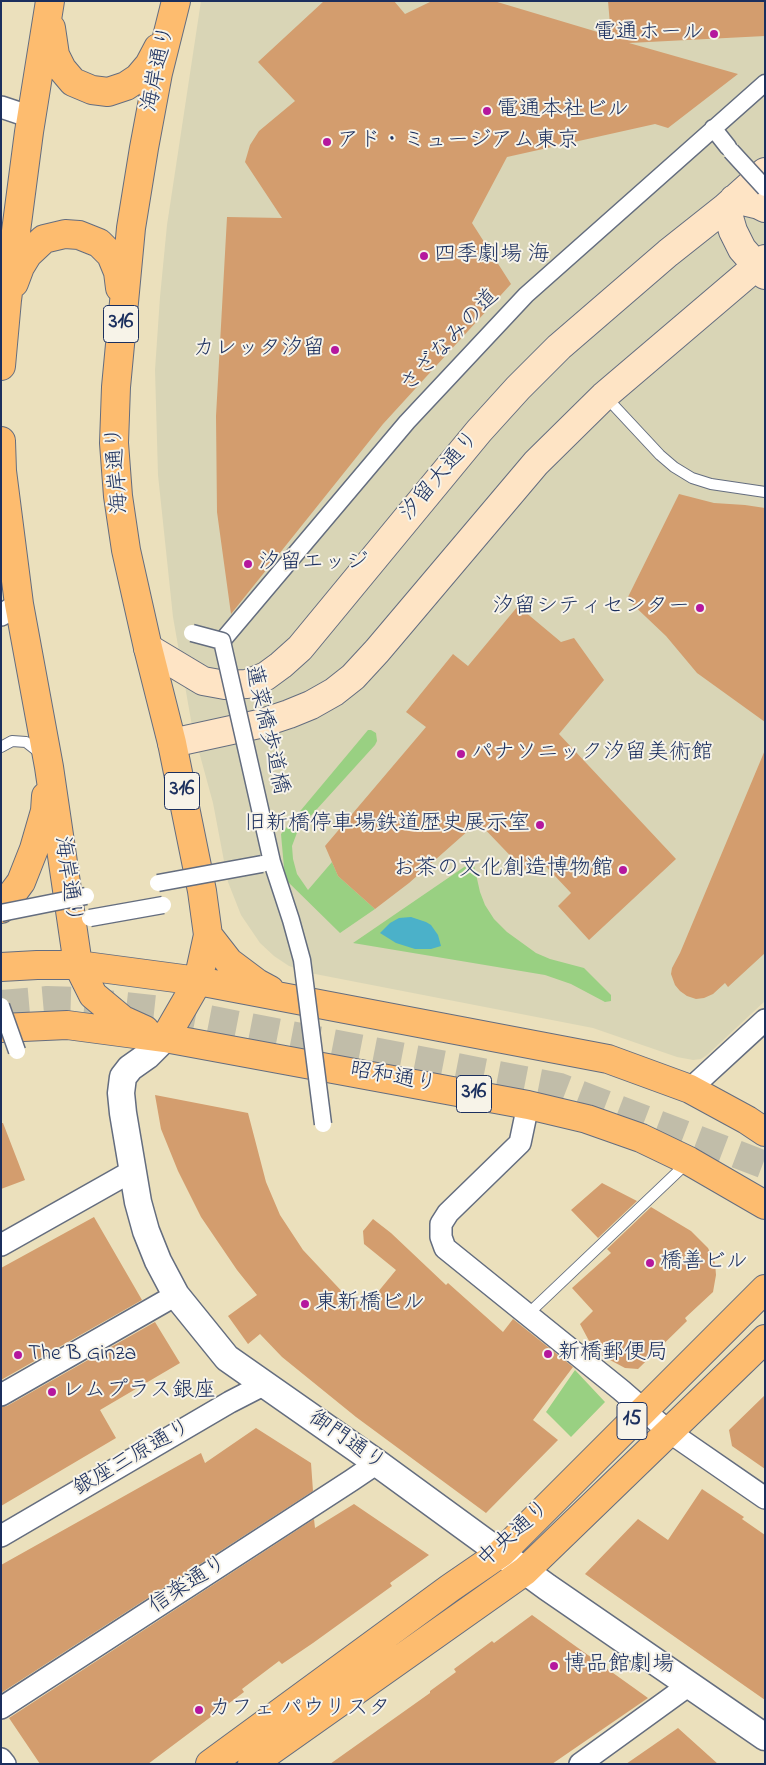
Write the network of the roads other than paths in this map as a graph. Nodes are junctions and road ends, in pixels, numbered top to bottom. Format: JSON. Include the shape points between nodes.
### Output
{"nodes":[{"id":1,"x":176,"y":1,"type":"edge"},
{"id":2,"x":49,"y":6,"type":"edge"},
{"id":3,"x":169,"y":29,"type":"junction"},
{"id":4,"x":765,"y":83,"type":"edge"},
{"id":5,"x":1,"y":107,"type":"edge"},
{"id":6,"x":31,"y":118,"type":"junction"},
{"id":7,"x":713,"y":128,"type":"junction"},
{"id":8,"x":765,"y":172,"type":"edge"},
{"id":9,"x":765,"y":188,"type":"edge"},
{"id":10,"x":730,"y":203,"type":"junction"},
{"id":11,"x":765,"y":208,"type":"edge"},
{"id":12,"x":762,"y":267,"type":"edge"},
{"id":13,"x":7,"y":300,"type":"junction"},
{"id":14,"x":122,"y":313,"type":"junction"},
{"id":15,"x":1,"y":366,"type":"edge"},
{"id":16,"x":604,"y":396,"type":"junction"},
{"id":17,"x":1,"y":441,"type":"edge"},
{"id":18,"x":2,"y":471,"type":"edge"},
{"id":19,"x":765,"y":492,"type":"edge"},
{"id":20,"x":10,"y":609,"type":"edge"},
{"id":21,"x":192,"y":633,"type":"dead end"},
{"id":22,"x":222,"y":641,"type":"junction"},
{"id":23,"x":148,"y":648,"type":"junction"},
{"id":24,"x":172,"y":743,"type":"junction"},
{"id":25,"x":1,"y":748,"type":"edge"},
{"id":26,"x":49,"y":767,"type":"junction"},
{"id":27,"x":262,"y":864,"type":"dead end"},
{"id":28,"x":158,"y":883,"type":"dead end"},
{"id":29,"x":86,"y":896,"type":"dead end"},
{"id":30,"x":163,"y":905,"type":"dead end"},
{"id":31,"x":1,"y":911,"type":"edge"},
{"id":32,"x":90,"y":918,"type":"dead end"},
{"id":33,"x":208,"y":935,"type":"junction"},
{"id":34,"x":78,"y":965,"type":"junction"},
{"id":35,"x":1,"y":967,"type":"edge"},
{"id":36,"x":198,"y":981,"type":"junction"},
{"id":37,"x":283,"y":996,"type":"junction"},
{"id":38,"x":1,"y":1006,"type":"edge"},
{"id":39,"x":765,"y":1020,"type":"edge"},
{"id":40,"x":1,"y":1028,"type":"edge"},
{"id":41,"x":165,"y":1038,"type":"junction"},
{"id":42,"x":17,"y":1051,"type":"dead end"},
{"id":43,"x":690,"y":1089,"type":"junction"},
{"id":44,"x":528,"y":1105,"type":"junction"},
{"id":45,"x":322,"y":1124,"type":"dead end"},
{"id":46,"x":765,"y":1132,"type":"edge"},
{"id":47,"x":688,"y":1161,"type":"junction"},
{"id":48,"x":134,"y":1170,"type":"junction"},
{"id":49,"x":765,"y":1205,"type":"edge"},
{"id":50,"x":1,"y":1245,"type":"edge"},
{"id":51,"x":765,"y":1288,"type":"edge"},
{"id":52,"x":176,"y":1295,"type":"junction"},
{"id":53,"x":528,"y":1314,"type":"junction"},
{"id":54,"x":765,"y":1338,"type":"edge"},
{"id":55,"x":265,"y":1384,"type":"junction"},
{"id":56,"x":1,"y":1395,"type":"edge"},
{"id":57,"x":644,"y":1409,"type":"junction"},
{"id":58,"x":668,"y":1431,"type":"junction"},
{"id":59,"x":376,"y":1463,"type":"junction"},
{"id":60,"x":765,"y":1498,"type":"edge"},
{"id":61,"x":1,"y":1536,"type":"edge"},
{"id":62,"x":501,"y":1553,"type":"junction"},
{"id":63,"x":525,"y":1570,"type":"junction"},
{"id":64,"x":689,"y":1685,"type":"junction"},
{"id":65,"x":1,"y":1708,"type":"edge"},
{"id":66,"x":765,"y":1737,"type":"edge"},
{"id":67,"x":1,"y":1760,"type":"edge"},
{"id":68,"x":4,"y":1764,"type":"edge"},
{"id":69,"x":210,"y":1764,"type":"edge"},
{"id":70,"x":252,"y":1764,"type":"edge"},
{"id":71,"x":580,"y":1764,"type":"edge"}],
"edges":[{"from":1,"to":3,"type":"main road","name":"海岸通り","number":"316"},
{"from":2,"to":3,"type":"main road","via":[[56,55],[62,69],[73,82],[92,90],[108,92],[138,78]]},
{"from":2,"to":6,"type":"main road"},
{"from":3,"to":14,"type":"main road","name":"海岸通り","number":"316","via":[[144,148]]},
{"from":4,"to":7,"type":"street","name":"さざなみの道"},
{"from":5,"to":6,"type":"street"},
{"from":6,"to":13,"type":"main road"},
{"from":7,"to":9,"type":"street","bridge":true},
{"from":7,"to":22,"type":"street","name":"さざなみの道","via":[[526,295],[407,422]]},
{"from":8,"to":10,"type":"main road","name":"汐留大通り"},
{"from":10,"to":11,"type":"main road"},
{"from":10,"to":12,"type":"main road","via":[[733,231],[742,249]]},
{"from":10,"to":23,"type":"main road","name":"汐留大通り","via":[[559,347],[518,388],[300,648],[281,665],[247,684],[225,686],[204,681]]},
{"from":12,"to":16,"type":"main road"},
{"from":13,"to":14,"type":"main road","via":[[28,254],[44,240],[65,234],[99,243],[111,255],[118,272]]},
{"from":13,"to":15,"type":"main road"},
{"from":14,"to":23,"type":"main road","name":"海岸通り","number":"316","via":[[116,387],[116,469],[126,550]]},
{"from":16,"to":19,"type":"lane","via":[[660,455],[692,478]]},
{"from":16,"to":24,"type":"main road","via":[[536,463],[353,677],[334,692],[289,714]]},
{"from":17,"to":18,"type":"main road","name":"海岸通り","number":"316"},
{"from":18,"to":20,"type":"main road","name":"海岸通り","number":"316"},
{"from":20,"to":26,"type":"main road","name":"海岸通り","number":"316"},
{"from":21,"to":22,"type":"street","name":"蓮菜橋歩道橋","bridge":true},
{"from":22,"to":45,"type":"street","name":"蓮菜橋歩道橋","bridge":true,"via":[[272,862],[302,960]]},
{"from":23,"to":24,"type":"main road","name":"海岸通り","number":"316"},
{"from":24,"to":33,"type":"main road","name":"海岸通り","number":"316"},
{"from":25,"to":26,"type":"lane","via":[[12,741],[26,742],[39,751]]},
{"from":26,"to":31,"type":"main road","via":[[45,811],[34,849],[21,882]]},
{"from":26,"to":34,"type":"main road","name":"海岸通り","number":"316"},
{"from":27,"to":28,"type":"street","bridge":true},
{"from":29,"to":31,"type":"street","bridge":true},
{"from":30,"to":32,"type":"street","bridge":true},
{"from":33,"to":36,"type":"main road","name":"海岸通り","number":"316"},
{"from":33,"to":37,"type":"main road","via":[[229,962],[257,983]]},
{"from":34,"to":35,"type":"main road"},
{"from":34,"to":36,"type":"main road"},
{"from":34,"to":41,"type":"main road","name":"海岸通り","number":"316","via":[[100,1002],[123,1020]]},
{"from":36,"to":37,"type":"main road"},
{"from":36,"to":41,"type":"main road","number":"316"},
{"from":37,"to":43,"type":"main road","via":[[608,1059]]},
{"from":38,"to":42,"type":"street","bridge":true},
{"from":39,"to":43,"type":"street"},
{"from":40,"to":41,"type":"main road","name":"昭和通り","number":"316","via":[[67,1025]]},
{"from":41,"to":44,"type":"main road","name":"昭和通り","number":"316"},
{"from":41,"to":48,"type":"street","name":"御門通り","via":[[122,1077],[122,1113]]},
{"from":43,"to":46,"type":"main road"},
{"from":44,"to":47,"type":"main road","name":"昭和通り","number":"316","via":[[596,1122],[641,1138]]},
{"from":44,"to":53,"type":"street","via":[[520,1143],[448,1213],[441,1224],[441,1237],[445,1248]]},
{"from":47,"to":49,"type":"main road","name":"昭和通り","number":"316"},
{"from":47,"to":53,"type":"lane"},
{"from":48,"to":50,"type":"street"},
{"from":48,"to":52,"type":"street","name":"御門通り","via":[[146,1231]]},
{"from":51,"to":57,"type":"main road","name":"中央通り","number":"15"},
{"from":52,"to":55,"type":"street","name":"御門通り","via":[[227,1358]]},
{"from":52,"to":56,"type":"street"},
{"from":53,"to":57,"type":"street"},
{"from":54,"to":58,"type":"main road","name":"中央通り","number":"15"},
{"from":55,"to":59,"type":"street","name":"御門通り"},
{"from":55,"to":61,"type":"street","name":"銀座三原通り"},
{"from":57,"to":58,"type":"street"},
{"from":57,"to":62,"type":"main road","name":"中央通り","number":"15"},
{"from":58,"to":60,"type":"street"},
{"from":58,"to":63,"type":"main road","name":"中央通り","number":"15"},
{"from":59,"to":62,"type":"street","name":"御門通り"},
{"from":59,"to":65,"type":"street","name":"信楽通り"},
{"from":62,"to":63,"type":"street","name":"御門通り"},
{"from":62,"to":69,"type":"main road","name":"中央通り","number":"15"},
{"from":63,"to":64,"type":"street","name":"御門通り"},
{"from":63,"to":70,"type":"main road","name":"中央通り","number":"15"},
{"from":64,"to":66,"type":"street","name":"御門通り"},
{"from":64,"to":71,"type":"street"},
{"from":67,"to":68,"type":"street"}]}
